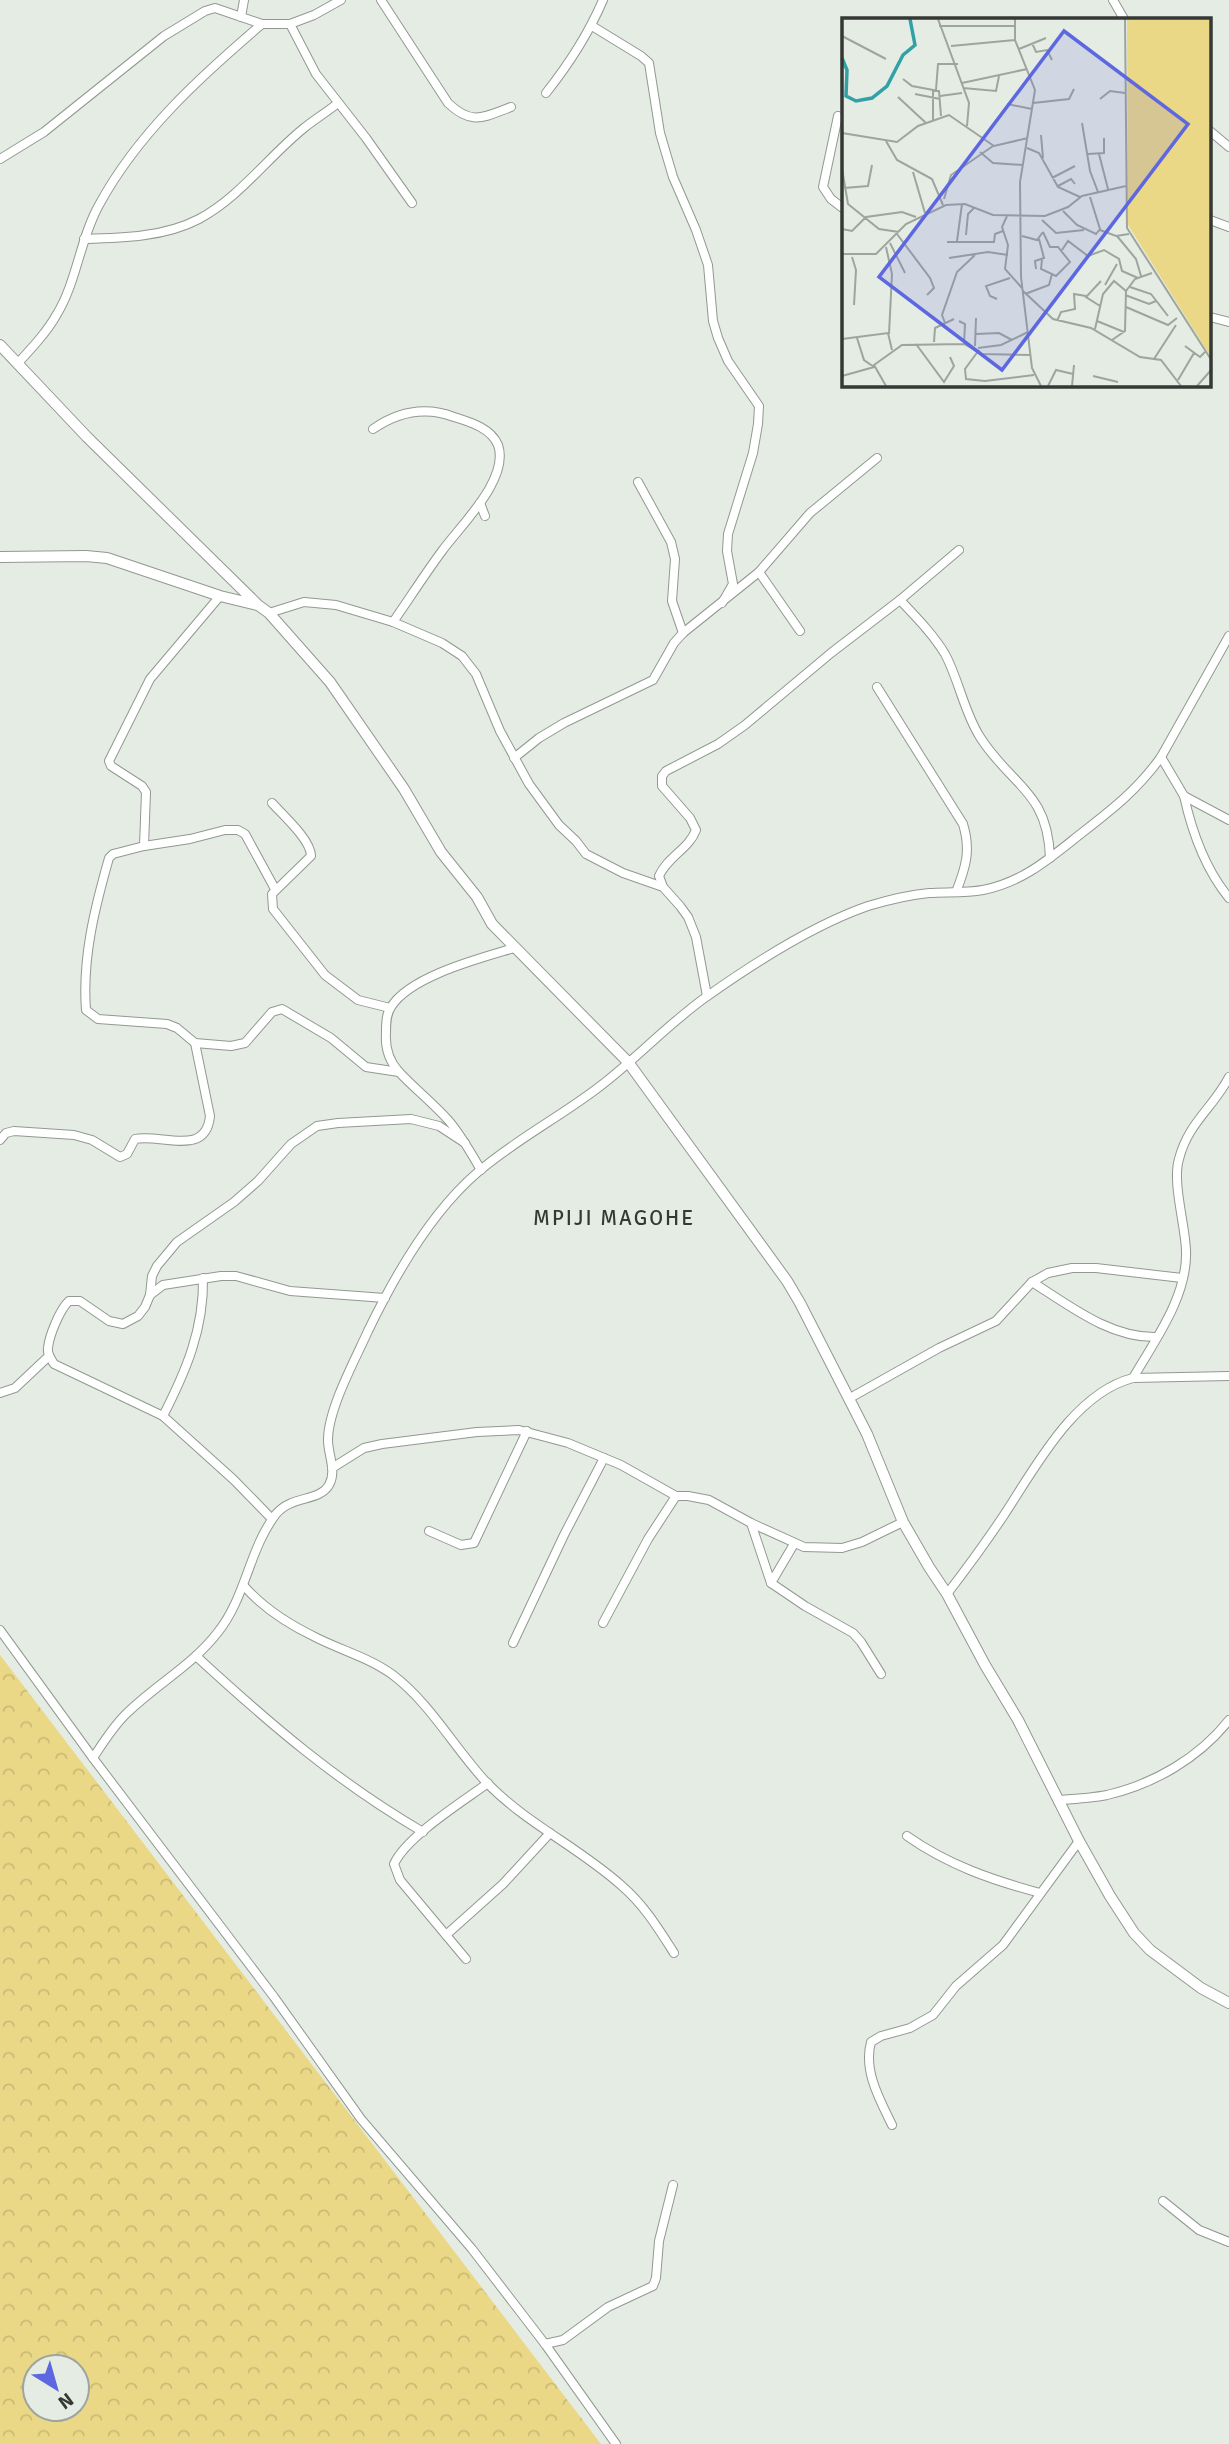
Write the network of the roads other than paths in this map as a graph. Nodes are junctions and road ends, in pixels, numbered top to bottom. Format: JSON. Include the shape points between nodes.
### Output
{"nodes":[{"id":1,"x":244,"y":0,"type":"edge"},
{"id":2,"x":341,"y":0,"type":"edge"},
{"id":3,"x":381,"y":0,"type":"edge"},
{"id":4,"x":603,"y":0,"type":"edge"},
{"id":5,"x":1113,"y":0,"type":"edge"},
{"id":6,"x":241,"y":17,"type":"junction"},
{"id":7,"x":1123,"y":18,"type":"edge"},
{"id":8,"x":262,"y":24,"type":"junction"},
{"id":9,"x":290,"y":24,"type":"junction"},
{"id":10,"x":592,"y":26,"type":"junction"},
{"id":11,"x":546,"y":93,"type":"dead end"},
{"id":12,"x":338,"y":103,"type":"junction"},
{"id":13,"x":511,"y":107,"type":"dead end"},
{"id":14,"x":838,"y":116,"type":"dead end"},
{"id":15,"x":1212,"y":133,"type":"edge"},
{"id":16,"x":1229,"y":147,"type":"edge"},
{"id":17,"x":0,"y":159,"type":"edge"},
{"id":18,"x":412,"y":203,"type":"dead end"},
{"id":19,"x":842,"y":207,"type":"edge"},
{"id":20,"x":1212,"y":221,"type":"edge"},
{"id":21,"x":1229,"y":228,"type":"edge"},
{"id":22,"x":84,"y":239,"type":"junction"},
{"id":23,"x":0,"y":345,"type":"edge"},
{"id":24,"x":17,"y":364,"type":"junction"},
{"id":25,"x":373,"y":429,"type":"dead end"},
{"id":26,"x":877,"y":458,"type":"dead end"},
{"id":27,"x":638,"y":482,"type":"dead end"},
{"id":28,"x":480,"y":503,"type":"junction"},
{"id":29,"x":485,"y":516,"type":"dead end"},
{"id":30,"x":959,"y":550,"type":"dead end"},
{"id":31,"x":0,"y":557,"type":"edge"},
{"id":32,"x":760,"y":572,"type":"junction"},
{"id":33,"x":220,"y":596,"type":"junction"},
{"id":34,"x":900,"y":600,"type":"junction"},
{"id":35,"x":722,"y":603,"type":"junction"},
{"id":36,"x":258,"y":605,"type":"junction"},
{"id":37,"x":269,"y":613,"type":"junction"},
{"id":38,"x":393,"y":622,"type":"junction"},
{"id":39,"x":800,"y":631,"type":"dead end"},
{"id":40,"x":683,"y":633,"type":"junction"},
{"id":41,"x":1229,"y":636,"type":"edge"},
{"id":42,"x":877,"y":687,"type":"dead end"},
{"id":43,"x":1161,"y":757,"type":"junction"},
{"id":44,"x":514,"y":758,"type":"junction"},
{"id":45,"x":1184,"y":796,"type":"junction"},
{"id":46,"x":272,"y":803,"type":"dead end"},
{"id":47,"x":1229,"y":821,"type":"edge"},
{"id":48,"x":144,"y":846,"type":"junction"},
{"id":49,"x":1050,"y":858,"type":"junction"},
{"id":50,"x":663,"y":887,"type":"junction"},
{"id":51,"x":275,"y":889,"type":"junction"},
{"id":52,"x":956,"y":892,"type":"junction"},
{"id":53,"x":1229,"y":898,"type":"edge"},
{"id":54,"x":514,"y":948,"type":"junction"},
{"id":55,"x":707,"y":996,"type":"junction"},
{"id":56,"x":390,"y":1008,"type":"junction"},
{"id":57,"x":195,"y":1043,"type":"junction"},
{"id":58,"x":628,"y":1062,"type":"junction"},
{"id":59,"x":399,"y":1072,"type":"junction"},
{"id":60,"x":1229,"y":1077,"type":"edge"},
{"id":61,"x":0,"y":1140,"type":"edge"},
{"id":62,"x":465,"y":1143,"type":"junction"},
{"id":63,"x":481,"y":1170,"type":"junction"},
{"id":64,"x":203,"y":1278,"type":"junction"},
{"id":65,"x":1182,"y":1279,"type":"junction"},
{"id":66,"x":1032,"y":1282,"type":"junction"},
{"id":67,"x":150,"y":1295,"type":"junction"},
{"id":68,"x":384,"y":1298,"type":"junction"},
{"id":69,"x":1156,"y":1337,"type":"junction"},
{"id":70,"x":49,"y":1356,"type":"junction"},
{"id":71,"x":1229,"y":1376,"type":"edge"},
{"id":72,"x":1133,"y":1378,"type":"junction"},
{"id":73,"x":0,"y":1393,"type":"edge"},
{"id":74,"x":850,"y":1398,"type":"junction"},
{"id":75,"x":163,"y":1416,"type":"junction"},
{"id":76,"x":527,"y":1431,"type":"junction"},
{"id":77,"x":604,"y":1458,"type":"junction"},
{"id":78,"x":332,"y":1468,"type":"junction"},
{"id":79,"x":676,"y":1496,"type":"junction"},
{"id":80,"x":272,"y":1519,"type":"junction"},
{"id":81,"x":903,"y":1522,"type":"junction"},
{"id":82,"x":751,"y":1524,"type":"junction"},
{"id":83,"x":429,"y":1531,"type":"dead end"},
{"id":84,"x":794,"y":1544,"type":"junction"},
{"id":85,"x":771,"y":1583,"type":"junction"},
{"id":86,"x":244,"y":1586,"type":"junction"},
{"id":87,"x":947,"y":1594,"type":"junction"},
{"id":88,"x":603,"y":1623,"type":"dead end"},
{"id":89,"x":0,"y":1630,"type":"edge"},
{"id":90,"x":513,"y":1643,"type":"dead end"},
{"id":91,"x":196,"y":1656,"type":"junction"},
{"id":92,"x":881,"y":1674,"type":"dead end"},
{"id":93,"x":1229,"y":1720,"type":"edge"},
{"id":94,"x":93,"y":1758,"type":"junction"},
{"id":95,"x":488,"y":1783,"type":"junction"},
{"id":96,"x":1059,"y":1800,"type":"junction"},
{"id":97,"x":424,"y":1832,"type":"junction"},
{"id":98,"x":550,"y":1833,"type":"junction"},
{"id":99,"x":907,"y":1836,"type":"dead end"},
{"id":100,"x":1079,"y":1841,"type":"junction"},
{"id":101,"x":1040,"y":1893,"type":"junction"},
{"id":102,"x":446,"y":1935,"type":"junction"},
{"id":103,"x":674,"y":1953,"type":"dead end"},
{"id":104,"x":466,"y":1959,"type":"dead end"},
{"id":105,"x":1229,"y":2003,"type":"edge"},
{"id":106,"x":892,"y":2125,"type":"dead end"},
{"id":107,"x":673,"y":2185,"type":"dead end"},
{"id":108,"x":1163,"y":2201,"type":"dead end"},
{"id":109,"x":1229,"y":2242,"type":"edge"},
{"id":110,"x":545,"y":2344,"type":"junction"},
{"id":111,"x":616,"y":2444,"type":"edge"}],
"edges":[{"from":1,"to":6,"type":"street"},
{"from":2,"to":9,"type":"street"},
{"from":3,"to":13,"type":"street","via":[[460,115],[478,118]]},
{"from":4,"to":10,"type":"street"},
{"from":5,"to":7,"type":"street"},
{"from":6,"to":8,"type":"street"},
{"from":6,"to":17,"type":"street","via":[[215,8],[191,18],[131,60],[44,132]]},
{"from":8,"to":9,"type":"street"},
{"from":8,"to":22,"type":"street","via":[[162,117],[130,155],[98,206]]},
{"from":9,"to":12,"type":"street","via":[[316,74]]},
{"from":10,"to":11,"type":"street"},
{"from":10,"to":35,"type":"street","via":[[649,63],[660,134],[708,265],[718,338],[759,406],[753,453],[728,534],[733,584]]},
{"from":12,"to":18,"type":"street"},
{"from":12,"to":22,"type":"street","via":[[199,219],[146,235]]},
{"from":14,"to":19,"type":"street","via":[[823,187]]},
{"from":15,"to":16,"type":"street"},
{"from":20,"to":21,"type":"street"},
{"from":22,"to":24,"type":"street","via":[[58,314]]},
{"from":23,"to":24,"type":"street"},
{"from":24,"to":36,"type":"street"},
{"from":25,"to":28,"type":"street","via":[[390,418],[433,410],[491,434],[499,465]]},
{"from":26,"to":32,"type":"street","via":[[810,513]]},
{"from":27,"to":40,"type":"street","via":[[671,542],[675,558],[672,601]]},
{"from":28,"to":29,"type":"street"},
{"from":28,"to":38,"type":"street"},
{"from":30,"to":34,"type":"street"},
{"from":31,"to":33,"type":"street","via":[[107,558]]},
{"from":32,"to":35,"type":"street"},
{"from":32,"to":39,"type":"street"},
{"from":33,"to":36,"type":"street"},
{"from":33,"to":48,"type":"street","via":[[150,680],[109,761],[146,792]]},
{"from":34,"to":49,"type":"street","via":[[944,653],[981,740],[1038,807],[1048,831]]},
{"from":34,"to":50,"type":"street","via":[[745,725],[666,771],[662,786],[696,830],[660,871]]},
{"from":35,"to":40,"type":"street"},
{"from":36,"to":37,"type":"street"},
{"from":37,"to":38,"type":"street","via":[[314,602]]},
{"from":37,"to":54,"type":"street","via":[[330,682],[441,852]]},
{"from":38,"to":44,"type":"street","via":[[462,656],[482,686]]},
{"from":40,"to":44,"type":"street","via":[[653,680],[564,723]]},
{"from":41,"to":43,"type":"street"},
{"from":42,"to":52,"type":"street","via":[[963,824],[968,860]]},
{"from":43,"to":45,"type":"street"},
{"from":43,"to":49,"type":"street","via":[[1134,791]]},
{"from":44,"to":50,"type":"street","via":[[544,807],[586,854]]},
{"from":45,"to":47,"type":"street"},
{"from":45,"to":53,"type":"street","via":[[1206,861]]},
{"from":46,"to":51,"type":"street","via":[[311,851]]},
{"from":48,"to":51,"type":"street","via":[[238,830]]},
{"from":48,"to":57,"type":"street","via":[[110,858],[88,947],[86,1010],[98,1019],[167,1024]]},
{"from":49,"to":52,"type":"street","via":[[1006,884]]},
{"from":50,"to":55,"type":"street","via":[[688,917],[699,947]]},
{"from":51,"to":56,"type":"street","via":[[273,909],[325,975],[358,1000]]},
{"from":52,"to":55,"type":"street","via":[[902,897],[848,914]]},
{"from":54,"to":56,"type":"street","via":[[434,976],[401,995]]},
{"from":54,"to":58,"type":"street"},
{"from":55,"to":58,"type":"street"},
{"from":56,"to":59,"type":"street","via":[[385,1044]]},
{"from":57,"to":59,"type":"street","via":[[245,1043],[272,1012],[282,1010],[331,1038],[366,1067]]},
{"from":57,"to":61,"type":"street","via":[[210,1116],[209,1127],[192,1140],[135,1139],[120,1157],[74,1135],[14,1131]]},
{"from":58,"to":63,"type":"street","via":[[565,1113]]},
{"from":58,"to":74,"type":"street","via":[[786,1281]]},
{"from":59,"to":62,"type":"street"},
{"from":60,"to":65,"type":"street","via":[[1194,1123],[1178,1161],[1186,1253]]},
{"from":62,"to":63,"type":"street"},
{"from":62,"to":67,"type":"street","via":[[439,1126],[411,1119],[317,1126],[290,1144],[234,1202],[177,1242],[157,1266]]},
{"from":63,"to":68,"type":"street","via":[[434,1220]]},
{"from":64,"to":67,"type":"street","via":[[172,1282]]},
{"from":64,"to":68,"type":"street","via":[[236,1276],[290,1290]]},
{"from":64,"to":75,"type":"street","via":[[193,1349]]},
{"from":65,"to":66,"type":"street","via":[[1128,1270],[1072,1268]]},
{"from":65,"to":69,"type":"street"},
{"from":66,"to":69,"type":"street","via":[[1110,1328],[1139,1338]]},
{"from":66,"to":74,"type":"street","via":[[996,1321]]},
{"from":67,"to":70,"type":"street","via":[[138,1316],[123,1324],[109,1321],[80,1301],[69,1301],[60,1312]]},
{"from":68,"to":78,"type":"street","via":[[330,1423],[327,1442]]},
{"from":69,"to":72,"type":"street"},
{"from":70,"to":73,"type":"street","via":[[15,1388]]},
{"from":70,"to":75,"type":"street","via":[[61,1370]]},
{"from":71,"to":72,"type":"street"},
{"from":72,"to":87,"type":"street","via":[[1107,1389],[1064,1428]]},
{"from":74,"to":81,"type":"street"},
{"from":75,"to":80,"type":"street"},
{"from":76,"to":77,"type":"street"},
{"from":76,"to":78,"type":"street","via":[[382,1444],[364,1448]]},
{"from":76,"to":83,"type":"street","via":[[474,1543],[461,1545]]},
{"from":77,"to":79,"type":"street"},
{"from":77,"to":90,"type":"street"},
{"from":78,"to":80,"type":"street","via":[[332,1480],[323,1492],[288,1503]]},
{"from":79,"to":82,"type":"street","via":[[709,1500]]},
{"from":79,"to":88,"type":"street"},
{"from":80,"to":86,"type":"street"},
{"from":81,"to":84,"type":"street","via":[[842,1548]]},
{"from":81,"to":87,"type":"street"},
{"from":82,"to":84,"type":"street"},
{"from":82,"to":85,"type":"street"},
{"from":84,"to":85,"type":"street"},
{"from":85,"to":92,"type":"street","via":[[853,1633]]},
{"from":86,"to":91,"type":"street","via":[[217,1634]]},
{"from":86,"to":95,"type":"street","via":[[276,1615],[395,1676]]},
{"from":87,"to":96,"type":"street"},
{"from":89,"to":94,"type":"street"},
{"from":91,"to":94,"type":"street","via":[[128,1712]]},
{"from":91,"to":97,"type":"street","via":[[316,1761]]},
{"from":93,"to":96,"type":"street","via":[[1192,1756],[1140,1785],[1106,1795]]},
{"from":94,"to":110,"type":"street","via":[[361,2119],[472,2249]]},
{"from":95,"to":97,"type":"street"},
{"from":95,"to":98,"type":"street"},
{"from":96,"to":100,"type":"street"},
{"from":97,"to":102,"type":"street","via":[[394,1864],[400,1880]]},
{"from":98,"to":102,"type":"street","via":[[503,1884]]},
{"from":98,"to":103,"type":"street","via":[[621,1885],[650,1914]]},
{"from":99,"to":101,"type":"street","via":[[961,1868]]},
{"from":100,"to":101,"type":"street"},
{"from":100,"to":105,"type":"street","via":[[1134,1933],[1167,1964]]},
{"from":101,"to":106,"type":"street","via":[[1003,1945],[956,1986],[933,2015],[871,2042],[868,2060],[873,2082]]},
{"from":102,"to":104,"type":"street"},
{"from":107,"to":110,"type":"street","via":[[653,2286],[608,2307],[563,2340]]},
{"from":108,"to":109,"type":"street","via":[[1199,2230]]},
{"from":110,"to":111,"type":"street"}]}
